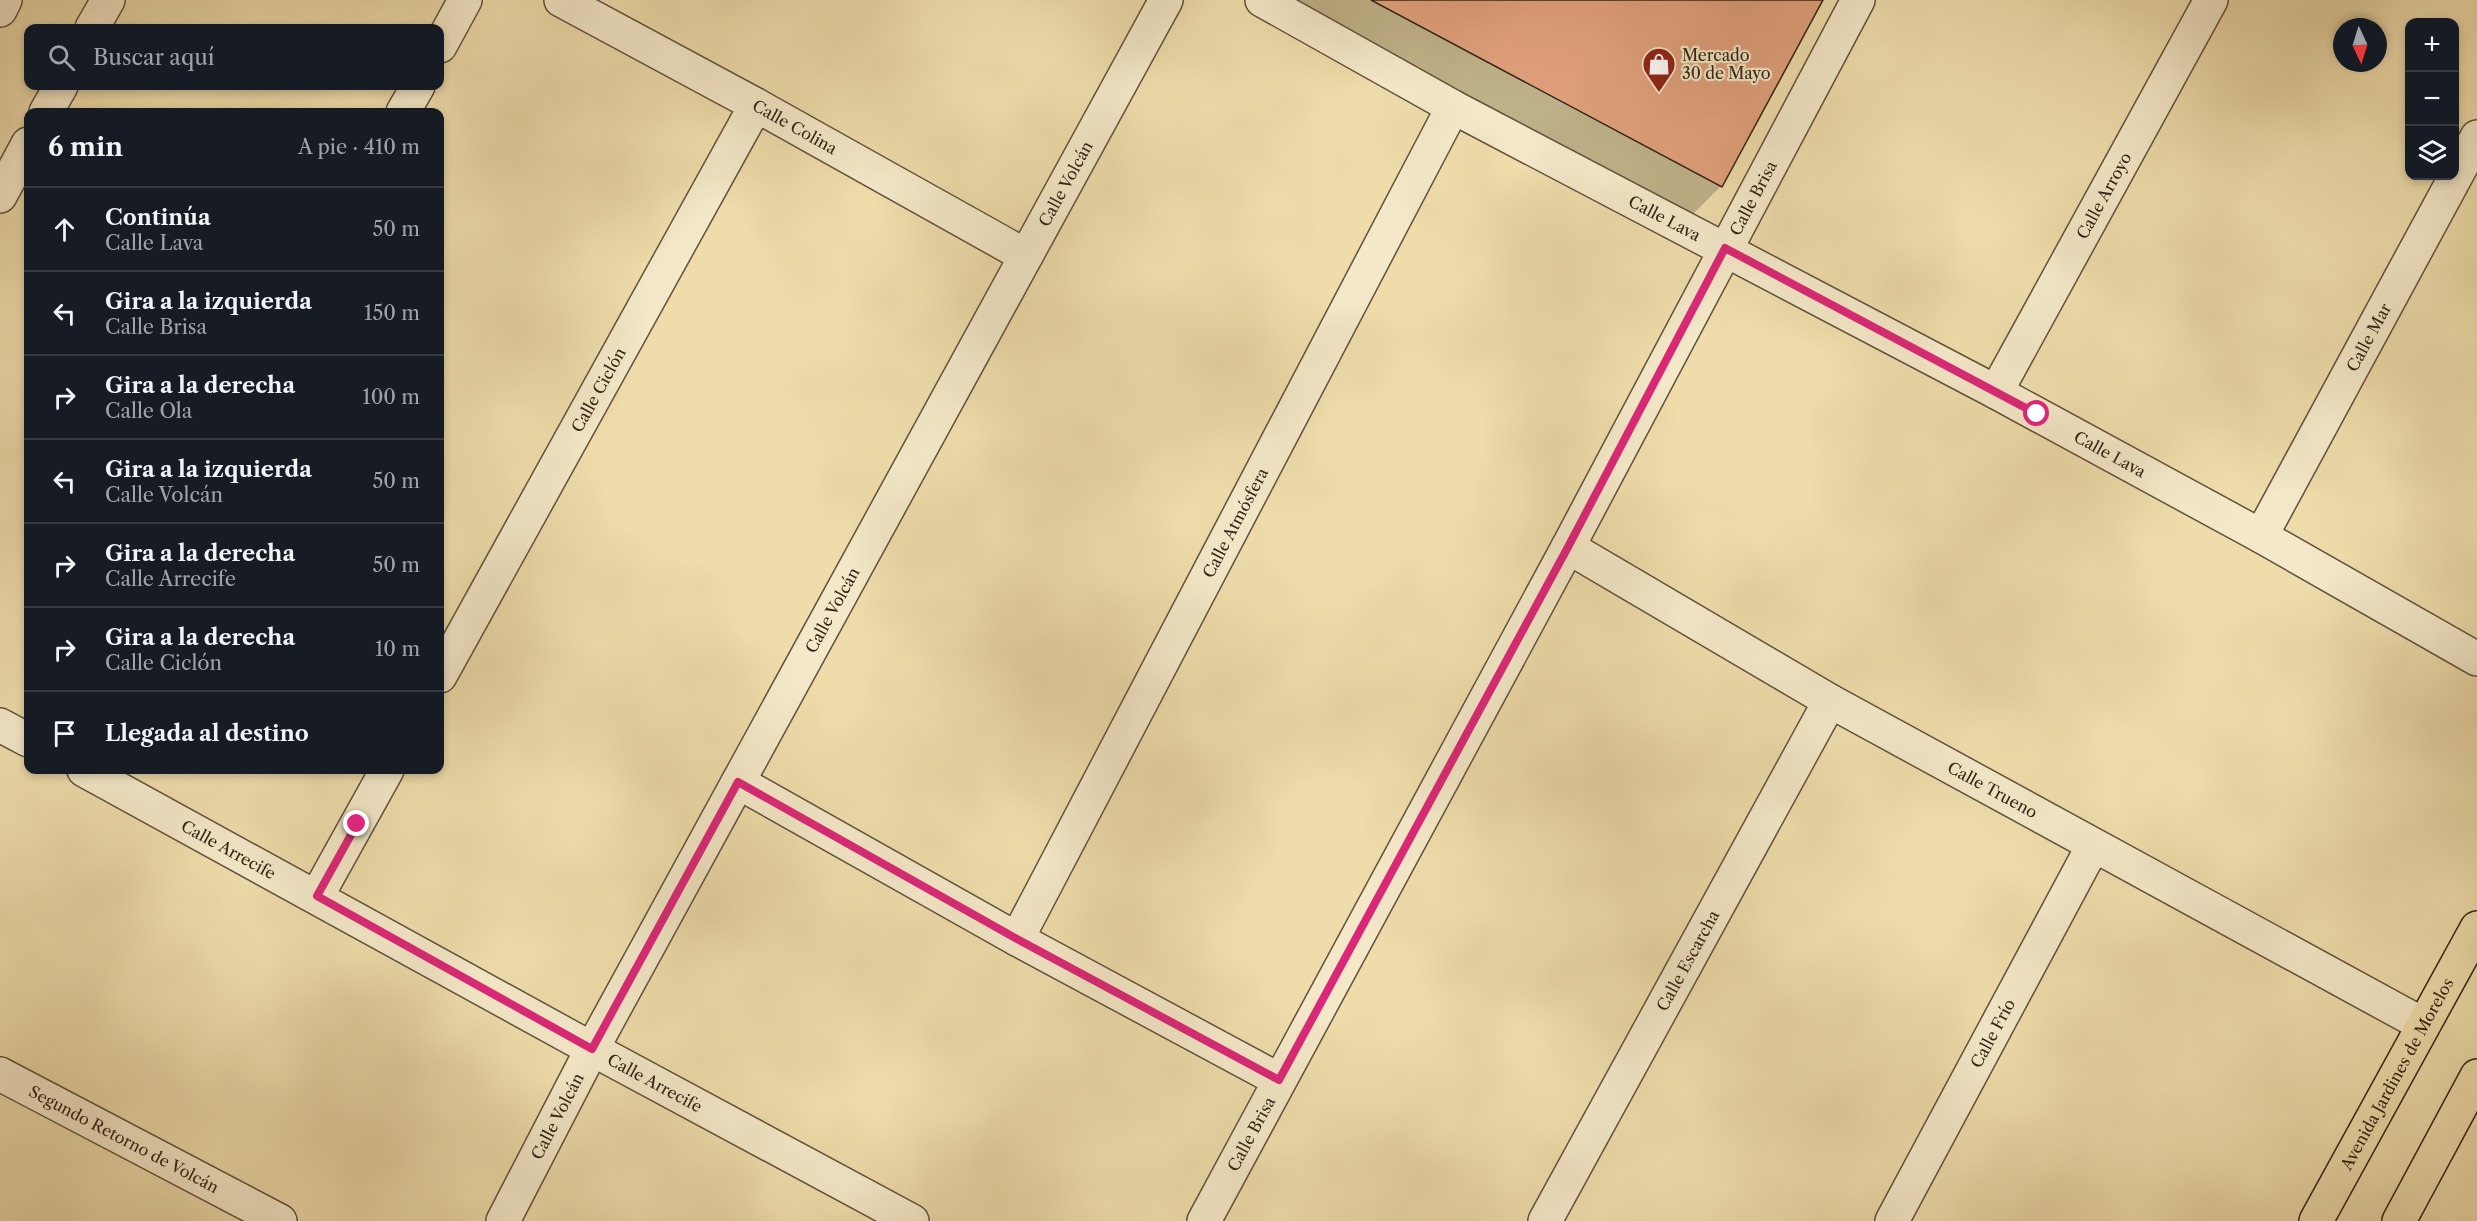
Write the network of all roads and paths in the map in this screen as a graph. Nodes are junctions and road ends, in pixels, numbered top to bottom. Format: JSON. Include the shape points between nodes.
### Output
{"nodes":[{"id":1,"x":6,"y":0,"type":"edge"},
{"id":2,"x":108,"y":0,"type":"edge"},
{"id":3,"x":465,"y":0,"type":"edge"},
{"id":4,"x":561,"y":0,"type":"edge"},
{"id":5,"x":1166,"y":0,"type":"edge"},
{"id":6,"x":1262,"y":0,"type":"edge"},
{"id":7,"x":1858,"y":0,"type":"edge"},
{"id":8,"x":2211,"y":0,"type":"edge"},
{"id":9,"x":0,"y":9,"type":"edge"},
{"id":10,"x":94,"y":24,"type":"edge"},
{"id":11,"x":444,"y":39,"type":"edge"},
{"id":12,"x":59,"y":90,"type":"edge"},
{"id":13,"x":416,"y":90,"type":"edge"},
{"id":14,"x":756,"y":105,"type":"junction"},
{"id":15,"x":1453,"y":107,"type":"junction"},
{"id":16,"x":48,"y":108,"type":"edge"},
{"id":17,"x":405,"y":108,"type":"edge"},
{"id":18,"x":2477,"y":138,"type":"edge"},
{"id":19,"x":24,"y":151,"type":"edge"},
{"id":20,"x":0,"y":196,"type":"edge"},
{"id":21,"x":1725,"y":248,"type":"junction"},
{"id":22,"x":1026,"y":256,"type":"junction"},
{"id":23,"x":1996,"y":392,"type":"junction"},
{"id":24,"x":2261,"y":536,"type":"junction"},
{"id":25,"x":1568,"y":547,"type":"junction"},
{"id":26,"x":2477,"y":659,"type":"edge"},
{"id":27,"x":444,"y":669,"type":"edge"},
{"id":28,"x":1830,"y":701,"type":"junction"},
{"id":29,"x":0,"y":725,"type":"edge"},
{"id":30,"x":24,"y":738,"type":"edge"},
{"id":31,"x":91,"y":774,"type":"edge"},
{"id":32,"x":385,"y":774,"type":"edge"},
{"id":33,"x":738,"y":782,"type":"junction"},
{"id":34,"x":2093,"y":846,"type":"junction"},
{"id":35,"x":317,"y":896,"type":"junction"},
{"id":36,"x":2477,"y":928,"type":"edge"},
{"id":37,"x":1017,"y":939,"type":"junction"},
{"id":38,"x":2422,"y":1024,"type":"junction"},
{"id":39,"x":592,"y":1049,"type":"junction"},
{"id":40,"x":0,"y":1074,"type":"edge"},
{"id":41,"x":2477,"y":1076,"type":"edge"},
{"id":42,"x":1279,"y":1080,"type":"junction"},
{"id":43,"x":864,"y":1210,"type":"edge"},
{"id":44,"x":280,"y":1221,"type":"edge"},
{"id":45,"x":503,"y":1221,"type":"edge"},
{"id":46,"x":912,"y":1221,"type":"edge"},
{"id":47,"x":1204,"y":1221,"type":"edge"},
{"id":48,"x":1545,"y":1221,"type":"edge"},
{"id":49,"x":1892,"y":1221,"type":"edge"},
{"id":50,"x":2316,"y":1221,"type":"edge"},
{"id":51,"x":2399,"y":1221,"type":"edge"}],
"edges":[{"from":1,"to":9,"type":"street"},
{"from":2,"to":10,"type":"street"},
{"from":3,"to":11,"type":"street"},
{"from":4,"to":14,"type":"street","name":"Calle Colina"},
{"from":5,"to":22,"type":"street","name":"Calle Volcán"},
{"from":6,"to":15,"type":"street","name":"Calle Lava"},
{"from":7,"to":21,"type":"street","name":"Calle Brisa"},
{"from":8,"to":23,"type":"street","name":"Calle Arroyo"},
{"from":12,"to":16,"type":"street"},
{"from":13,"to":17,"type":"street"},
{"from":14,"to":22,"type":"street","name":"Calle Colina"},
{"from":14,"to":27,"type":"street","name":"Calle Ciclón"},
{"from":15,"to":21,"type":"street","name":"Calle Lava"},
{"from":15,"to":37,"type":"street","name":"Calle Atmósfera"},
{"from":18,"to":24,"type":"street","name":"Calle Mar"},
{"from":19,"to":20,"type":"street"},
{"from":21,"to":23,"type":"street","name":"Calle Lava"},
{"from":21,"to":25,"type":"street","name":"Calle Brisa"},
{"from":22,"to":33,"type":"street","name":"Calle Volcán"},
{"from":23,"to":24,"type":"street","name":"Calle Lava"},
{"from":24,"to":26,"type":"street","name":"Calle Lava"},
{"from":25,"to":28,"type":"street","name":"Calle Trueno"},
{"from":25,"to":42,"type":"street","name":"Calle Brisa"},
{"from":28,"to":34,"type":"street","name":"Calle Trueno"},
{"from":28,"to":48,"type":"street","name":"Calle Escarcha"},
{"from":29,"to":30,"type":"street"},
{"from":31,"to":35,"type":"street","name":"Calle Arrecife"},
{"from":32,"to":35,"type":"street"},
{"from":33,"to":37,"type":"street"},
{"from":33,"to":39,"type":"street","name":"Calle Volcán"},
{"from":34,"to":38,"type":"street","name":"Calle Trueno"},
{"from":34,"to":49,"type":"street","name":"Calle Frío"},
{"from":35,"to":39,"type":"street","name":"Calle Arrecife"},
{"from":36,"to":38,"type":"main road","name":"Avenida Jardines de Morelos"},
{"from":37,"to":42,"type":"street"},
{"from":38,"to":50,"type":"main road","name":"Avenida Jardines de Morelos"},
{"from":39,"to":43,"type":"street","name":"Calle Arrecife"},
{"from":39,"to":45,"type":"street","name":"Calle Volcán"},
{"from":40,"to":44,"type":"street","name":"Segundo Retorno de Volcán"},
{"from":41,"to":51,"type":"main road"},
{"from":42,"to":47,"type":"street","name":"Calle Brisa"},
{"from":43,"to":46,"type":"street","name":"Calle Arrecife"}]}
